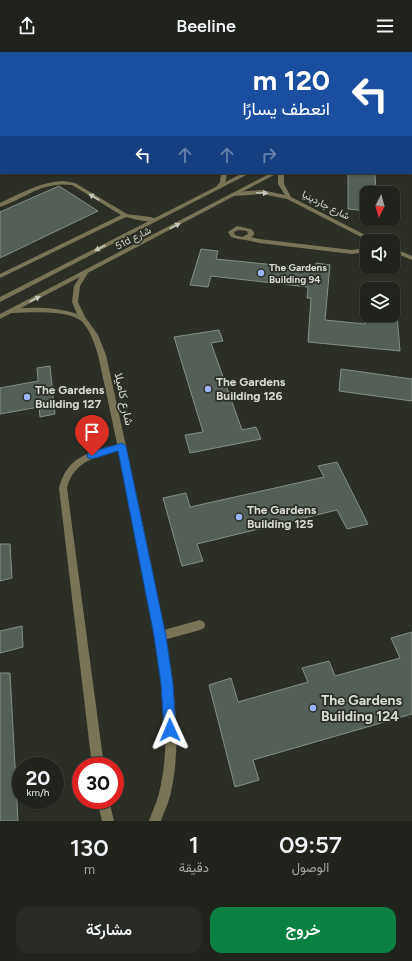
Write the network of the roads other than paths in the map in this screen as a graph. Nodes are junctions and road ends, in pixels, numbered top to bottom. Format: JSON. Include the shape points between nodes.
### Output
{"nodes":[{"id":1,"x":224,"y":174,"type":"edge"},
{"id":2,"x":245,"y":174,"type":"edge"},
{"id":3,"x":273,"y":174,"type":"edge"},
{"id":4,"x":281,"y":174,"type":"edge"},
{"id":5,"x":219,"y":187,"type":"junction"},
{"id":6,"x":234,"y":194,"type":"junction"},
{"id":7,"x":289,"y":198,"type":"junction"},
{"id":8,"x":0,"y":205,"type":"edge"},
{"id":9,"x":125,"y":216,"type":"junction"},
{"id":10,"x":155,"y":220,"type":"junction"},
{"id":11,"x":360,"y":234,"type":"edge"},
{"id":12,"x":248,"y":238,"type":"dead end"},
{"id":13,"x":360,"y":251,"type":"edge"},
{"id":14,"x":400,"y":253,"type":"edge"},
{"id":15,"x":412,"y":258,"type":"edge"},
{"id":16,"x":85,"y":273,"type":"junction"},
{"id":17,"x":0,"y":276,"type":"edge"},
{"id":18,"x":0,"y":300,"type":"edge"},
{"id":19,"x":12,"y":311,"type":"junction"},
{"id":20,"x":0,"y":317,"type":"edge"},
{"id":21,"x":82,"y":318,"type":"junction"},
{"id":22,"x":122,"y":446,"type":"junction"},
{"id":23,"x":200,"y":624,"type":"dead end"},
{"id":24,"x":160,"y":636,"type":"junction"},
{"id":25,"x":97,"y":757,"type":"edge"},
{"id":26,"x":105,"y":809,"type":"edge"},
{"id":27,"x":157,"y":820,"type":"edge"},
{"id":28,"x":108,"y":821,"type":"edge"}],
"edges":[{"from":1,"to":5,"type":"street"},
{"from":2,"to":5,"type":"street","name":"51d شارع"},
{"from":3,"to":6,"type":"street","name":"51d شارع"},
{"from":4,"to":7,"type":"street","name":"شارع جاردينيا","via":[[281,184]]},
{"from":5,"to":10,"type":"street","name":"51d شارع"},
{"from":6,"to":7,"type":"street","name":"شارع جاردينيا","one_way":true,"via":[[262,192]]},
{"from":16,"to":6,"type":"street","name":"51d شارع","one_way":true},
{"from":7,"to":11,"type":"street","name":"شارع جاردينيا"},
{"from":9,"to":8,"type":"street","one_way":true,"via":[[73,184],[64,182],[47,184]]},
{"from":9,"to":10,"type":"street"},
{"from":9,"to":17,"type":"street"},
{"from":10,"to":18,"type":"street","name":"51d شارع","one_way":true},
{"from":12,"to":13,"type":"street"},
{"from":14,"to":15,"type":"street"},
{"from":19,"to":16,"type":"street","name":"51d شارع","one_way":true},
{"from":16,"to":21,"type":"street","name":"شارع كاميلا","via":[[75,294],[77,310]]},
{"from":19,"to":20,"type":"street","name":"51d شارع"},
{"from":19,"to":21,"type":"street","via":[[45,309]]},
{"from":21,"to":22,"type":"street","name":"شارع كاميلا","via":[[99,344]]},
{"from":22,"to":24,"type":"street","name":"شارع كاميلا"},
{"from":22,"to":25,"type":"street","via":[[92,456],[71,468],[66,475],[63,488]]},
{"from":23,"to":24,"type":"street"},
{"from":24,"to":27,"type":"street","name":"شارع كاميلا","via":[[170,719],[167,788]]},
{"from":26,"to":28,"type":"street"}]}
